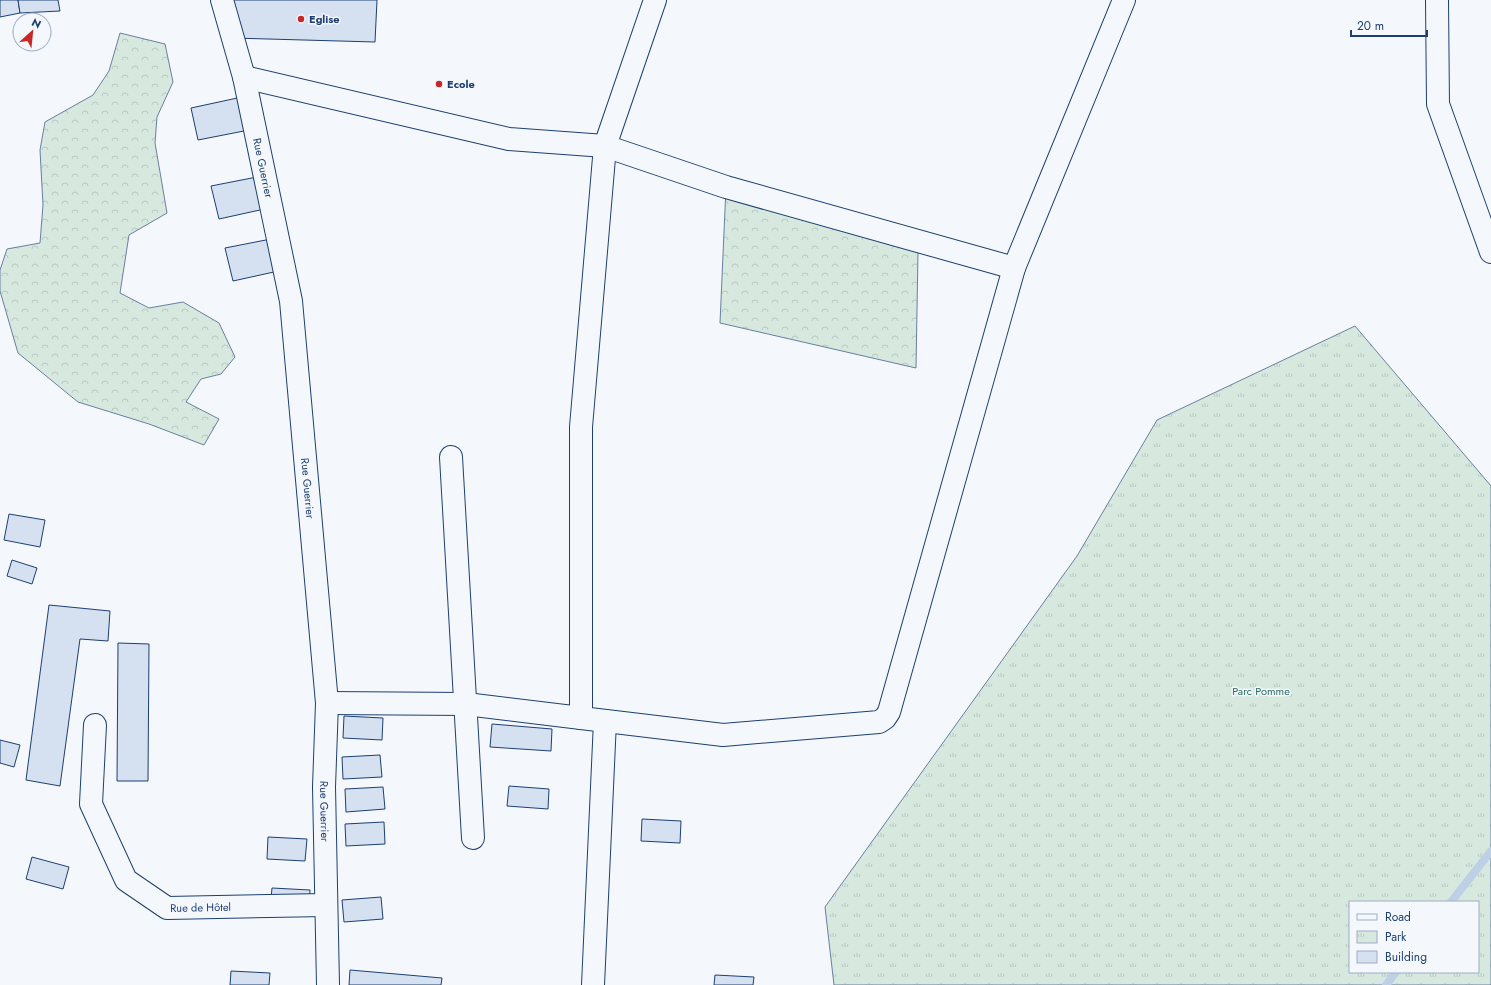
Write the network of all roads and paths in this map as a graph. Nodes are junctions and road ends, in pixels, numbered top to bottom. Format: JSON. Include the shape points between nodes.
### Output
{"nodes":[{"id":1,"x":222,"y":0,"type":"edge"},
{"id":2,"x":655,"y":0,"type":"edge"},
{"id":3,"x":1124,"y":0,"type":"edge"},
{"id":4,"x":1437,"y":0,"type":"edge"},
{"id":5,"x":244,"y":77,"type":"junction"},
{"id":6,"x":605,"y":146,"type":"junction"},
{"id":7,"x":1491,"y":252,"type":"edge"},
{"id":8,"x":1014,"y":268,"type":"junction"},
{"id":9,"x":451,"y":457,"type":"dead end"},
{"id":10,"x":327,"y":703,"type":"junction"},
{"id":11,"x":466,"y":704,"type":"junction"},
{"id":12,"x":581,"y":718,"type":"junction"},
{"id":13,"x":605,"y":721,"type":"junction"},
{"id":14,"x":95,"y":725,"type":"dead end"},
{"id":15,"x":473,"y":838,"type":"dead end"},
{"id":16,"x":326,"y":905,"type":"junction"},
{"id":17,"x":328,"y":985,"type":"edge"},
{"id":18,"x":593,"y":985,"type":"edge"}],
"edges":[{"from":1,"to":5,"type":"street","name":"Rue Guerrier"},
{"from":2,"to":6,"type":"street"},
{"from":3,"to":8,"type":"street"},
{"from":4,"to":7,"type":"street","via":[[1438,104]]},
{"from":5,"to":6,"type":"street","via":[[509,139]]},
{"from":5,"to":10,"type":"street","name":"Rue Guerrier","via":[[291,301]]},
{"from":6,"to":8,"type":"street","via":[[726,187]]},
{"from":6,"to":12,"type":"street","via":[[581,427]]},
{"from":8,"to":13,"type":"street","via":[[885,718],[879,722],[723,735]]},
{"from":9,"to":11,"type":"street"},
{"from":10,"to":11,"type":"street"},
{"from":10,"to":16,"type":"street","name":"Rue Guerrier","via":[[324,787]]},
{"from":11,"to":12,"type":"street"},
{"from":11,"to":15,"type":"street"},
{"from":12,"to":13,"type":"street"},
{"from":13,"to":18,"type":"street"},
{"from":14,"to":16,"type":"street","name":"Rue de Hôtel","via":[[91,804],[126,880],[167,908]]},
{"from":16,"to":17,"type":"street","name":"Rue Guerrier"}]}
